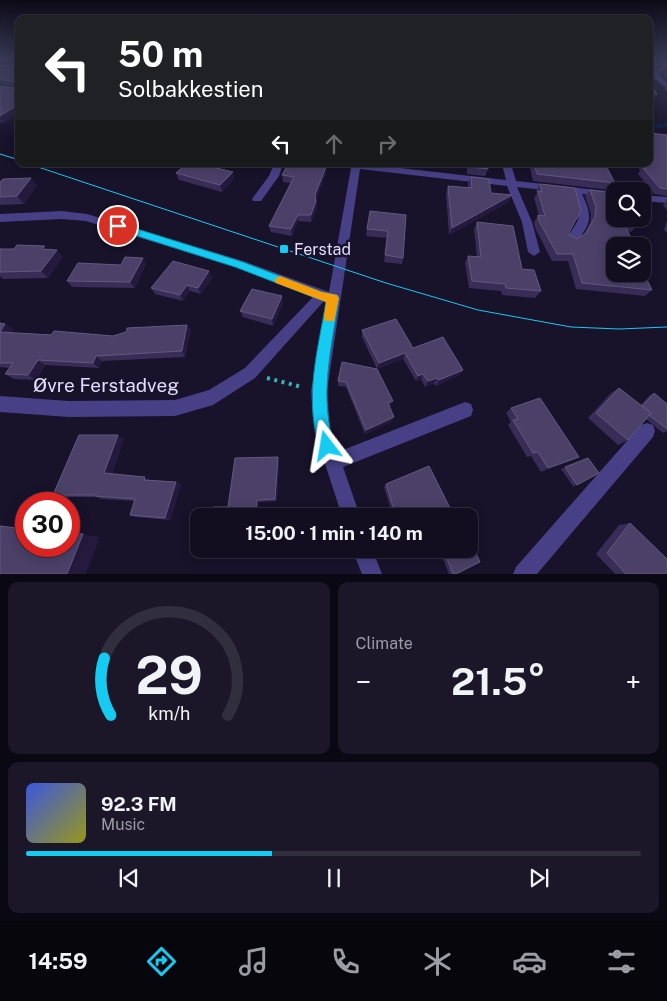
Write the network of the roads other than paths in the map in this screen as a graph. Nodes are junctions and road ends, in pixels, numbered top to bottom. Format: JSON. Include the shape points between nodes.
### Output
{"nodes":[{"id":1,"x":277,"y":167,"type":"edge"},
{"id":2,"x":351,"y":167,"type":"edge"},
{"id":3,"x":368,"y":167,"type":"edge"},
{"id":4,"x":508,"y":167,"type":"edge"},
{"id":5,"x":511,"y":184,"type":"junction"},
{"id":6,"x":576,"y":191,"type":"junction"},
{"id":7,"x":606,"y":194,"type":"edge"},
{"id":8,"x":257,"y":199,"type":"dead end"},
{"id":9,"x":651,"y":199,"type":"edge"},
{"id":10,"x":667,"y":200,"type":"edge"},
{"id":11,"x":0,"y":218,"type":"edge"},
{"id":12,"x":571,"y":240,"type":"edge"},
{"id":13,"x":534,"y":252,"type":"dead end"},
{"id":14,"x":327,"y":297,"type":"junction"},
{"id":15,"x":2,"y":408,"type":"edge"},
{"id":16,"x":465,"y":410,"type":"dead end"},
{"id":17,"x":648,"y":431,"type":"dead end"},
{"id":18,"x":333,"y":463,"type":"junction"},
{"id":19,"x":348,"y":508,"type":"edge"},
{"id":20,"x":366,"y":558,"type":"edge"},
{"id":21,"x":372,"y":574,"type":"edge"},
{"id":22,"x":524,"y":574,"type":"edge"}],
"edges":[{"from":1,"to":8,"type":"street"},
{"from":2,"to":14,"type":"street"},
{"from":3,"to":5,"type":"street"},
{"from":4,"to":5,"type":"street"},
{"from":5,"to":6,"type":"street"},
{"from":5,"to":13,"type":"street","via":[[527,222]]},
{"from":6,"to":7,"type":"street"},
{"from":6,"to":12,"type":"street","via":[[585,221],[583,228]]},
{"from":9,"to":10,"type":"street"},
{"from":11,"to":14,"type":"street","via":[[62,215],[87,218],[239,264]]},
{"from":14,"to":15,"type":"street","name":"Øvre Ferstadveg","via":[[250,373],[213,397],[175,408]]},
{"from":14,"to":18,"type":"street","via":[[319,391],[322,430]]},
{"from":16,"to":18,"type":"street"},
{"from":17,"to":22,"type":"street"},
{"from":18,"to":19,"type":"street"},
{"from":20,"to":21,"type":"street"}]}
